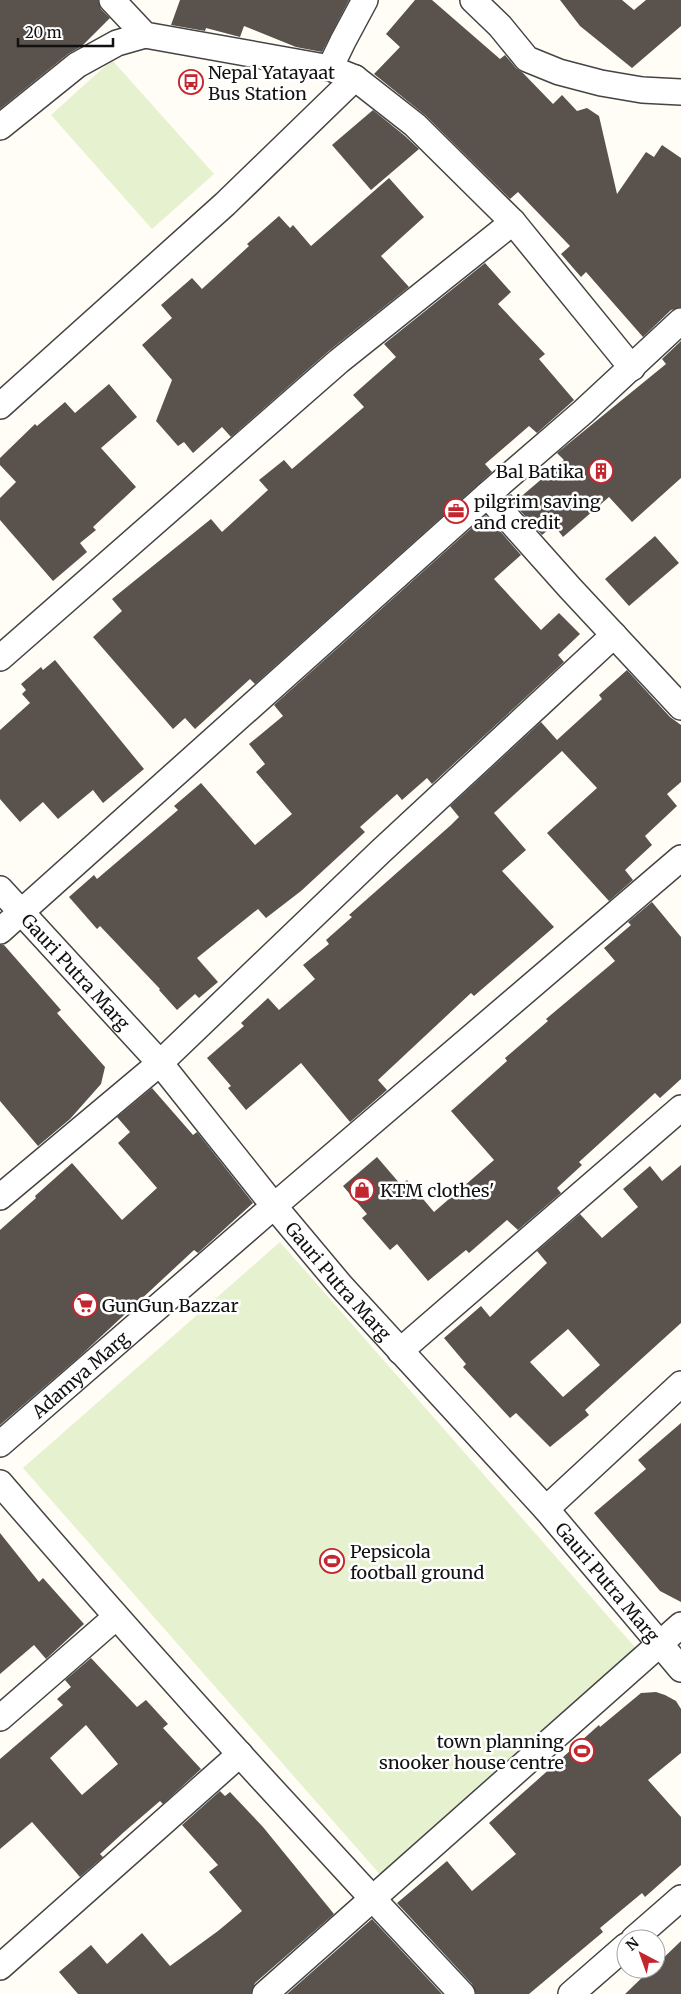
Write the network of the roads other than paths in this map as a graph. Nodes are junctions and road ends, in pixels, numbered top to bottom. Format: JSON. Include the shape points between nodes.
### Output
{"nodes":[{"id":1,"x":112,"y":0,"type":"edge"},
{"id":2,"x":365,"y":0,"type":"edge"},
{"id":3,"x":473,"y":0,"type":"edge"},
{"id":4,"x":145,"y":35,"type":"junction"},
{"id":5,"x":330,"y":68,"type":"junction"},
{"id":6,"x":355,"y":78,"type":"junction"},
{"id":7,"x":681,"y":92,"type":"edge"},
{"id":8,"x":0,"y":127,"type":"edge"},
{"id":9,"x":513,"y":222,"type":"junction"},
{"id":10,"x":681,"y":321,"type":"edge"},
{"id":11,"x":632,"y":368,"type":"junction"},
{"id":12,"x":0,"y":406,"type":"edge"},
{"id":13,"x":488,"y":495,"type":"junction"},
{"id":14,"x":614,"y":635,"type":"junction"},
{"id":15,"x":0,"y":658,"type":"edge"},
{"id":16,"x":681,"y":707,"type":"edge"},
{"id":17,"x":681,"y":858,"type":"edge"},
{"id":18,"x":0,"y":889,"type":"edge"},
{"id":19,"x":21,"y":912,"type":"junction"},
{"id":20,"x":0,"y":931,"type":"edge"},
{"id":21,"x":160,"y":1063,"type":"junction"},
{"id":22,"x":681,"y":1108,"type":"edge"},
{"id":23,"x":0,"y":1197,"type":"edge"},
{"id":24,"x":274,"y":1206,"type":"junction"},
{"id":25,"x":400,"y":1351,"type":"junction"},
{"id":26,"x":681,"y":1384,"type":"edge"},
{"id":27,"x":0,"y":1444,"type":"edge"},
{"id":28,"x":0,"y":1483,"type":"edge"},
{"id":29,"x":546,"y":1509,"type":"junction"},
{"id":30,"x":116,"y":1617,"type":"junction"},
{"id":31,"x":681,"y":1625,"type":"edge"},
{"id":32,"x":659,"y":1645,"type":"junction"},
{"id":33,"x":681,"y":1669,"type":"edge"},
{"id":34,"x":0,"y":1718,"type":"edge"},
{"id":35,"x":240,"y":1754,"type":"junction"},
{"id":36,"x":681,"y":1898,"type":"edge"},
{"id":37,"x":372,"y":1899,"type":"junction"},
{"id":38,"x":645,"y":1929,"type":"edge"},
{"id":39,"x":616,"y":1955,"type":"edge"},
{"id":40,"x":0,"y":1967,"type":"edge"},
{"id":41,"x":265,"y":1994,"type":"edge"},
{"id":42,"x":462,"y":1994,"type":"edge"},
{"id":43,"x":570,"y":1994,"type":"edge"}],
"edges":[{"from":1,"to":4,"type":"street"},
{"from":2,"to":5,"type":"street"},
{"from":3,"to":7,"type":"street","via":[[527,58],[559,72],[601,83]]},
{"from":4,"to":5,"type":"street"},
{"from":4,"to":8,"type":"street","via":[[117,43],[77,65]]},
{"from":5,"to":6,"type":"street"},
{"from":6,"to":9,"type":"street","via":[[415,125]]},
{"from":6,"to":12,"type":"street","via":[[225,204]]},
{"from":9,"to":11,"type":"street"},
{"from":9,"to":15,"type":"street","via":[[340,361]]},
{"from":10,"to":11,"type":"street"},
{"from":11,"to":13,"type":"street"},
{"from":13,"to":14,"type":"street"},
{"from":13,"to":19,"type":"street"},
{"from":14,"to":16,"type":"street"},
{"from":14,"to":21,"type":"street","via":[[380,852]]},
{"from":17,"to":24,"type":"street","name":"Adamya Marg"},
{"from":18,"to":19,"type":"street","name":"Gauri Putra Marg"},
{"from":19,"to":20,"type":"street"},
{"from":19,"to":21,"type":"street","name":"Gauri Putra Marg"},
{"from":21,"to":23,"type":"street"},
{"from":21,"to":24,"type":"street","name":"Gauri Putra Marg"},
{"from":22,"to":25,"type":"street"},
{"from":24,"to":25,"type":"street","name":"Gauri Putra Marg"},
{"from":24,"to":27,"type":"street","name":"Adamya Marg"},
{"from":25,"to":29,"type":"street","name":"Gauri Putra Marg"},
{"from":26,"to":29,"type":"street"},
{"from":28,"to":30,"type":"street"},
{"from":29,"to":32,"type":"street","name":"Gauri Putra Marg"},
{"from":30,"to":34,"type":"street"},
{"from":30,"to":35,"type":"street"},
{"from":31,"to":32,"type":"street"},
{"from":32,"to":33,"type":"street","name":"Gauri Putra Marg"},
{"from":32,"to":37,"type":"street"},
{"from":35,"to":37,"type":"street"},
{"from":35,"to":40,"type":"street"},
{"from":36,"to":38,"type":"street"},
{"from":37,"to":41,"type":"street"},
{"from":37,"to":42,"type":"street"},
{"from":39,"to":43,"type":"street"}]}
